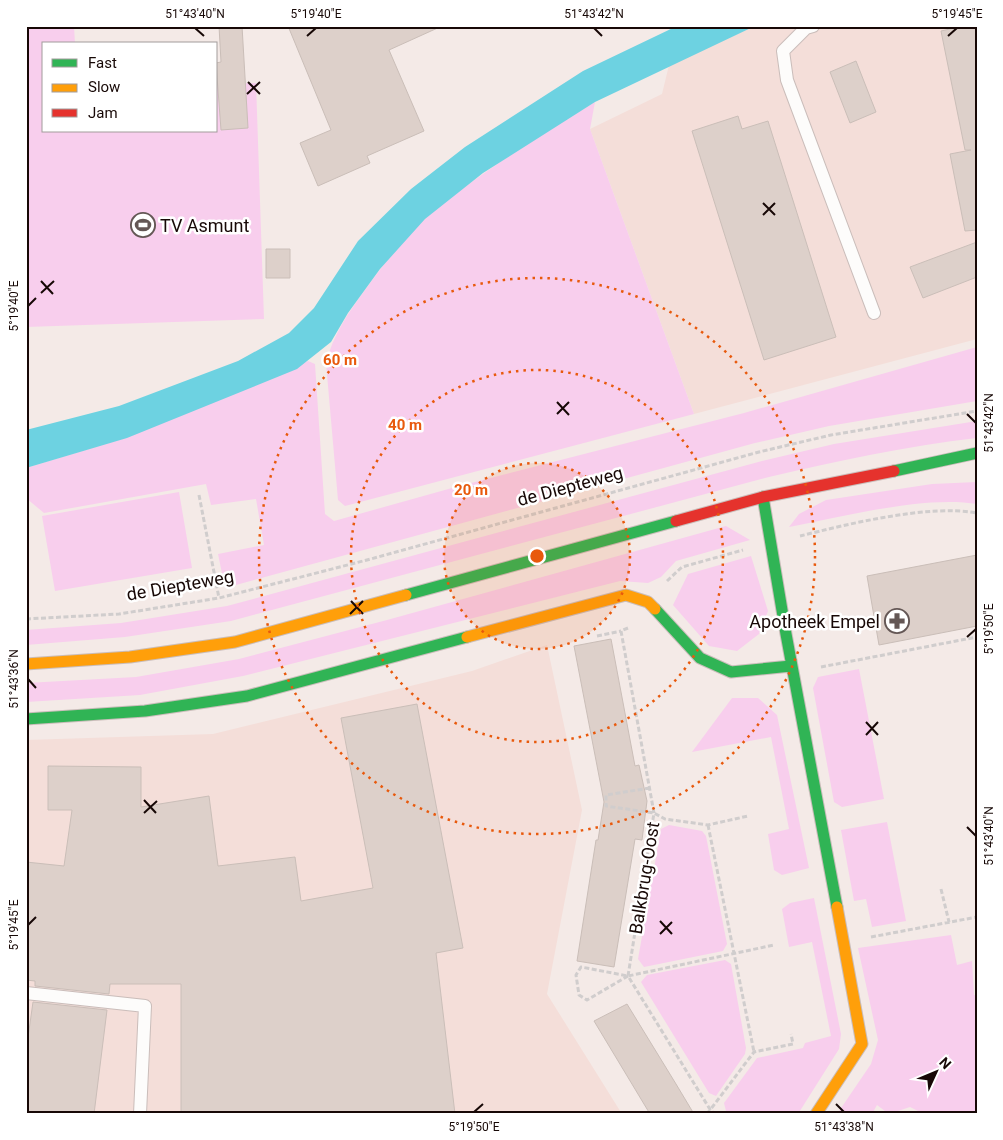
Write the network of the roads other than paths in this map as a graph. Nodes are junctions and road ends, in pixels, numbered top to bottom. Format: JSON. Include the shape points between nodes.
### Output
{"nodes":[{"id":1,"x":812,"y":26,"type":"edge"},
{"id":2,"x":874,"y":313,"type":"dead end"},
{"id":3,"x":977,"y":453,"type":"edge"},
{"id":4,"x":927,"y":465,"type":"junction"},
{"id":5,"x":967,"y":467,"type":"dead end"},
{"id":6,"x":763,"y":497,"type":"junction"},
{"id":7,"x":26,"y":664,"type":"edge"},
{"id":8,"x":791,"y":666,"type":"junction"},
{"id":9,"x":26,"y":719,"type":"edge"},
{"id":10,"x":26,"y":993,"type":"edge"},
{"id":11,"x":140,"y":1114,"type":"edge"},
{"id":12,"x":816,"y":1114,"type":"edge"}],
"edges":[{"from":1,"to":2,"type":"lane","via":[[783,51],[787,80]]},
{"from":3,"to":4,"type":"street"},
{"from":4,"to":5,"type":"street"},
{"from":4,"to":6,"type":"street"},
{"from":6,"to":7,"type":"street","via":[[235,642],[130,657]]},
{"from":6,"to":8,"type":"street"},
{"from":8,"to":9,"type":"street","via":[[732,672],[700,658],[648,602],[626,595],[247,696],[144,711]]},
{"from":8,"to":12,"type":"street","via":[[862,1044]]},
{"from":10,"to":11,"type":"lane","via":[[145,1006]]}]}
